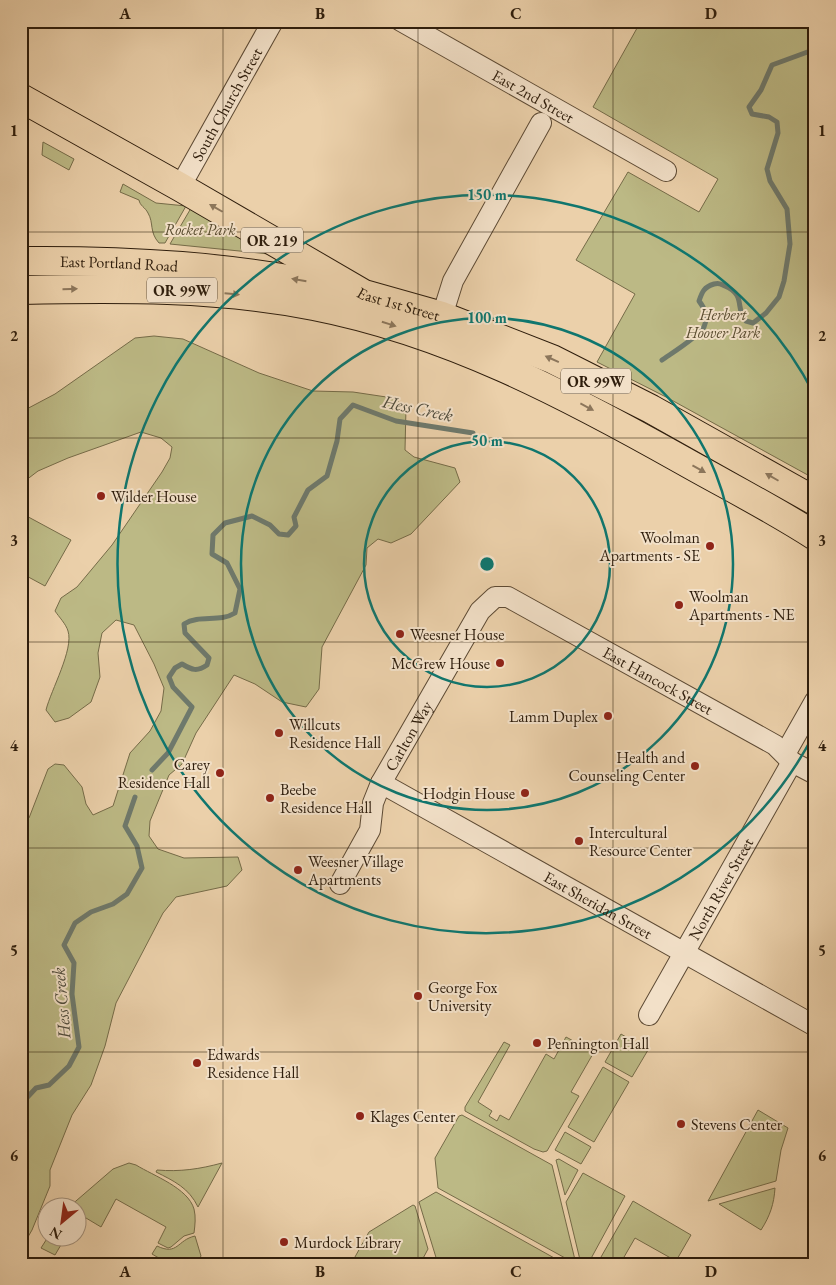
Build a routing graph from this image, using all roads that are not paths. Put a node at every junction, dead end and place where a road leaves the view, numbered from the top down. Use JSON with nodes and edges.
{"nodes":[{"id":1,"x":273,"y":21,"type":"edge"},
{"id":2,"x":401,"y":21,"type":"edge"},
{"id":3,"x":21,"y":98,"type":"edge"},
{"id":4,"x":541,"y":123,"type":"dead end"},
{"id":5,"x":666,"y":171,"type":"dead end"},
{"id":6,"x":180,"y":187,"type":"junction"},
{"id":7,"x":21,"y":261,"type":"edge"},
{"id":8,"x":21,"y":290,"type":"edge"},
{"id":9,"x":364,"y":294,"type":"junction"},
{"id":10,"x":342,"y":312,"type":"joint"},
{"id":11,"x":442,"y":316,"type":"junction"},
{"id":12,"x":815,"y":501,"type":"edge"},
{"id":13,"x":809,"y":531,"type":"edge"},
{"id":14,"x":495,"y":597,"type":"joint"},
{"id":15,"x":815,"y":701,"type":"edge"},
{"id":16,"x":788,"y":758,"type":"junction"},
{"id":17,"x":815,"y":774,"type":"edge"},
{"id":18,"x":381,"y":784,"type":"junction"},
{"id":19,"x":340,"y":884,"type":"dead end"},
{"id":20,"x":683,"y":953,"type":"junction"},
{"id":21,"x":649,"y":1014,"type":"dead end"},
{"id":22,"x":815,"y":1026,"type":"edge"}],
"edges":[{"from":1,"to":6,"type":"street","name":"South Church Street"},
{"from":2,"to":5,"type":"street","name":"East 2nd Street"},
{"from":3,"to":6,"type":"main road","name":"East 1st Street","number":"OR 219"},
{"from":4,"to":11,"type":"street"},
{"from":9,"to":6,"type":"main road","name":"East 1st Street","number":"OR 219","one_way":true},
{"from":9,"to":7,"type":"main road","name":"East Portland Road","number":"OR 99W","one_way":true},
{"from":8,"to":10,"type":"main road","name":"East Portland Road","number":"OR 99W","one_way":true},
{"from":9,"to":11,"type":"main road","name":"East 1st Street","number":"OR 99W"},
{"from":10,"to":13,"type":"main road","name":"East 1st Street","number":"OR 99W","one_way":true},
{"from":12,"to":11,"type":"main road","name":"East 1st Street","number":"OR 99W","one_way":true},
{"from":14,"to":16,"type":"street","name":"East Hancock Street"},
{"from":14,"to":18,"type":"street","name":"Carlton Way"},
{"from":15,"to":16,"type":"street","name":"North River Street"},
{"from":16,"to":17,"type":"street","name":"East Hancock Street"},
{"from":16,"to":20,"type":"street","name":"North River Street"},
{"from":18,"to":19,"type":"street","name":"Carlton Way"},
{"from":18,"to":20,"type":"street","name":"East Sheridan Street"},
{"from":20,"to":21,"type":"street","name":"North River Street"},
{"from":20,"to":22,"type":"street","name":"East Sheridan Street"}]}
